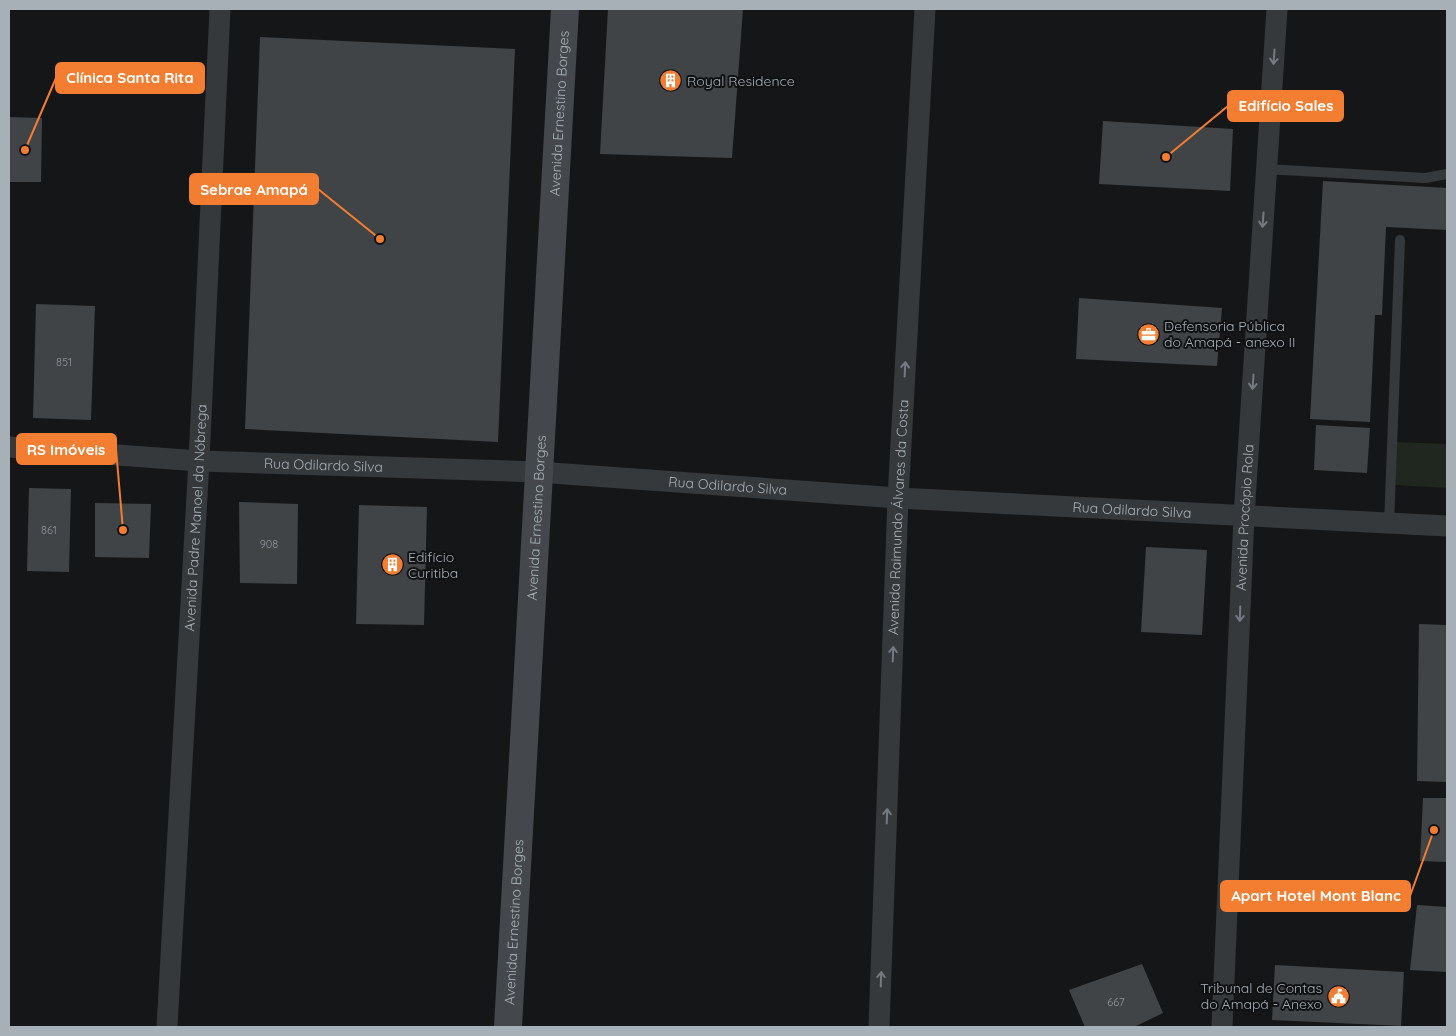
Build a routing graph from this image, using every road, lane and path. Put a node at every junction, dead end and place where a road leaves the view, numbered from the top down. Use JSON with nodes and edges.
{"nodes":[{"id":1,"x":220,"y":9,"type":"edge"},
{"id":2,"x":565,"y":9,"type":"edge"},
{"id":3,"x":925,"y":9,"type":"edge"},
{"id":4,"x":1277,"y":9,"type":"edge"},
{"id":5,"x":1267,"y":169,"type":"junction"},
{"id":6,"x":1447,"y":174,"type":"edge"},
{"id":7,"x":1400,"y":240,"type":"dead end"},
{"id":8,"x":9,"y":447,"type":"edge"},
{"id":9,"x":199,"y":461,"type":"junction"},
{"id":10,"x":538,"y":472,"type":"junction"},
{"id":11,"x":898,"y":498,"type":"junction"},
{"id":12,"x":1244,"y":516,"type":"junction"},
{"id":13,"x":1389,"y":524,"type":"junction"},
{"id":14,"x":1447,"y":526,"type":"edge"},
{"id":15,"x":167,"y":1027,"type":"edge"},
{"id":16,"x":508,"y":1027,"type":"edge"},
{"id":17,"x":880,"y":1027,"type":"edge"},
{"id":18,"x":1222,"y":1027,"type":"edge"}],
"edges":[{"from":1,"to":9,"type":"street","name":"Avenida Padre Manoel da Nóbrega"},
{"from":2,"to":10,"type":"street","name":"Avenida Ernestino Borges"},
{"from":11,"to":3,"type":"street","name":"Avenida Raimundo Álvares da Costa","one_way":true},
{"from":4,"to":5,"type":"street","name":"Avenida Procópio Rola","one_way":true},
{"from":5,"to":6,"type":"lane"},
{"from":5,"to":12,"type":"street","name":"Avenida Procópio Rola","one_way":true},
{"from":7,"to":13,"type":"lane"},
{"from":8,"to":9,"type":"street","name":"Rua Odilardo Silva"},
{"from":9,"to":10,"type":"street","name":"Rua Odilardo Silva"},
{"from":9,"to":15,"type":"street","name":"Avenida Padre Manoel da Nóbrega"},
{"from":10,"to":11,"type":"street","name":"Rua Odilardo Silva"},
{"from":10,"to":16,"type":"street","name":"Avenida Ernestino Borges"},
{"from":11,"to":12,"type":"street","name":"Rua Odilardo Silva"},
{"from":17,"to":11,"type":"street","name":"Avenida Raimundo Álvares da Costa","one_way":true},
{"from":12,"to":13,"type":"street","name":"Rua Odilardo Silva"},
{"from":12,"to":18,"type":"street","name":"Avenida Procópio Rola","one_way":true},
{"from":13,"to":14,"type":"street","name":"Rua Odilardo Silva"}]}
